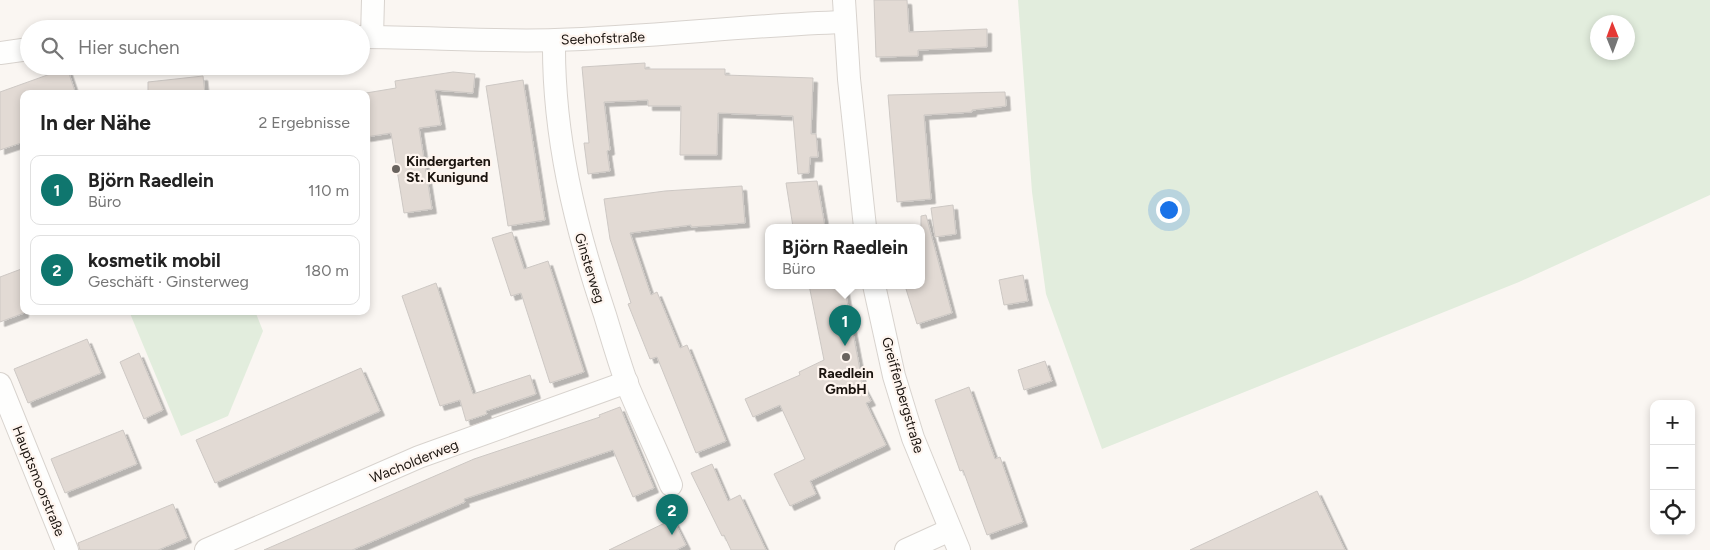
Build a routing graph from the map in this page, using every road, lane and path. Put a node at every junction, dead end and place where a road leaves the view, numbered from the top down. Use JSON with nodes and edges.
{"nodes":[{"id":1,"x":373,"y":0,"type":"edge"},
{"id":2,"x":844,"y":0,"type":"edge"},
{"id":3,"x":370,"y":20,"type":"edge"},
{"id":4,"x":844,"y":22,"type":"junction"},
{"id":5,"x":370,"y":37,"type":"edge"},
{"id":6,"x":554,"y":40,"type":"junction"},
{"id":7,"x":20,"y":50,"type":"edge"},
{"id":8,"x":0,"y":53,"type":"edge"},
{"id":9,"x":865,"y":224,"type":"edge"},
{"id":10,"x":875,"y":289,"type":"edge"},
{"id":11,"x":627,"y":382,"type":"junction"},
{"id":12,"x":0,"y":384,"type":"edge"},
{"id":13,"x":671,"y":485,"type":"dead end"},
{"id":14,"x":950,"y":530,"type":"junction"},
{"id":15,"x":66,"y":550,"type":"edge"},
{"id":16,"x":206,"y":550,"type":"edge"},
{"id":17,"x":906,"y":550,"type":"edge"},
{"id":18,"x":960,"y":550,"type":"edge"}],
"edges":[{"from":1,"to":3,"type":"street"},
{"from":2,"to":4,"type":"street"},
{"from":4,"to":6,"type":"street","name":"Seehofstraße"},
{"from":4,"to":9,"type":"street"},
{"from":5,"to":6,"type":"street","name":"Seehofstraße"},
{"from":6,"to":11,"type":"street","name":"Ginsterweg"},
{"from":7,"to":8,"type":"street"},
{"from":10,"to":14,"type":"street","name":"Greiffenbergstraße"},
{"from":11,"to":13,"type":"street","name":"Ginsterweg"},
{"from":11,"to":16,"type":"street","name":"Wacholderweg"},
{"from":12,"to":15,"type":"street","name":"Hauptsmoorstraße"},
{"from":14,"to":17,"type":"street"},
{"from":14,"to":18,"type":"street","name":"Greiffenbergstraße"}]}
